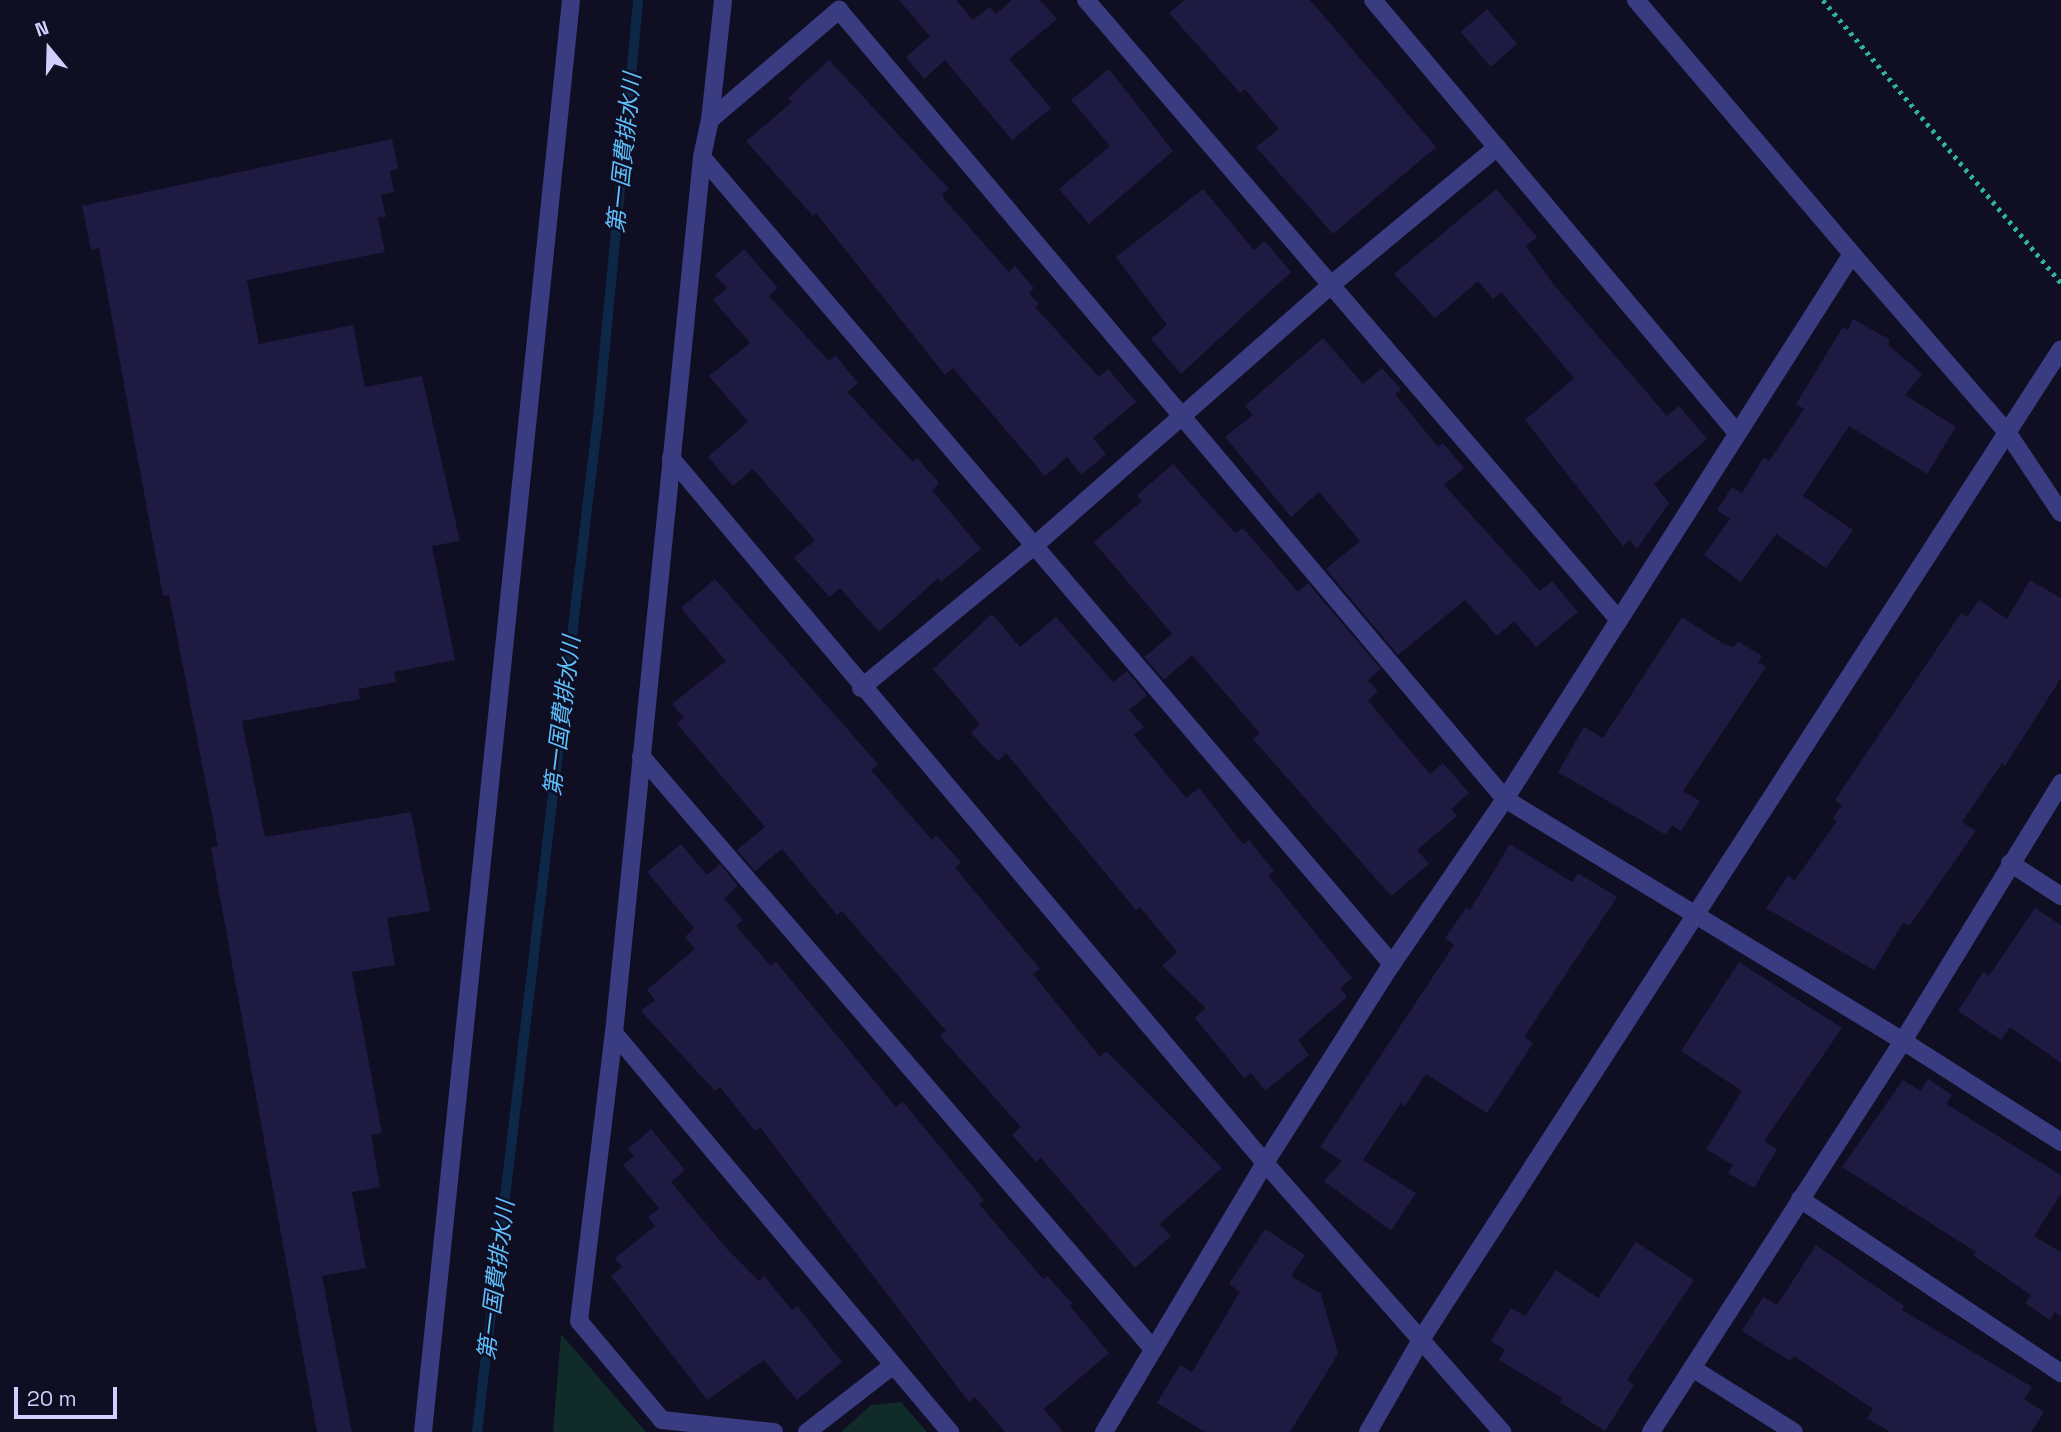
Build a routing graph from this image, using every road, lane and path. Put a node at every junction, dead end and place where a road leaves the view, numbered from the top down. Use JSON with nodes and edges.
{"nodes":[{"id":1,"x":571,"y":0,"type":"edge"},
{"id":2,"x":723,"y":0,"type":"edge"},
{"id":3,"x":1086,"y":0,"type":"edge"},
{"id":4,"x":1373,"y":0,"type":"edge"},
{"id":5,"x":1636,"y":0,"type":"edge"},
{"id":6,"x":1824,"y":0,"type":"edge"},
{"id":7,"x":845,"y":5,"type":"edge"},
{"id":8,"x":710,"y":120,"type":"junction"},
{"id":9,"x":1497,"y":147,"type":"junction"},
{"id":10,"x":702,"y":158,"type":"junction"},
{"id":11,"x":1852,"y":254,"type":"junction"},
{"id":12,"x":2061,"y":283,"type":"edge"},
{"id":13,"x":1331,"y":285,"type":"junction"},
{"id":14,"x":2061,"y":349,"type":"edge"},
{"id":15,"x":1183,"y":417,"type":"junction"},
{"id":16,"x":2007,"y":432,"type":"junction"},
{"id":17,"x":1737,"y":433,"type":"junction"},
{"id":18,"x":671,"y":458,"type":"junction"},
{"id":19,"x":2061,"y":513,"type":"edge"},
{"id":20,"x":1034,"y":546,"type":"junction"},
{"id":21,"x":1619,"y":620,"type":"junction"},
{"id":22,"x":861,"y":688,"type":"junction"},
{"id":23,"x":641,"y":756,"type":"junction"},
{"id":24,"x":2061,"y":783,"type":"edge"},
{"id":25,"x":1505,"y":799,"type":"junction"},
{"id":26,"x":2010,"y":863,"type":"junction"},
{"id":27,"x":2061,"y":896,"type":"edge"},
{"id":28,"x":1696,"y":917,"type":"junction"},
{"id":29,"x":1392,"y":964,"type":"junction"},
{"id":30,"x":614,"y":1033,"type":"junction"},
{"id":31,"x":1903,"y":1041,"type":"junction"},
{"id":32,"x":2061,"y":1142,"type":"edge"},
{"id":33,"x":1265,"y":1163,"type":"junction"},
{"id":34,"x":1800,"y":1199,"type":"junction"},
{"id":35,"x":1422,"y":1339,"type":"junction"},
{"id":36,"x":1153,"y":1349,"type":"junction"},
{"id":37,"x":892,"y":1366,"type":"junction"},
{"id":38,"x":1692,"y":1368,"type":"junction"},
{"id":39,"x":2061,"y":1373,"type":"edge"},
{"id":40,"x":423,"y":1432,"type":"edge"},
{"id":41,"x":774,"y":1432,"type":"edge"},
{"id":42,"x":807,"y":1432,"type":"edge"},
{"id":43,"x":950,"y":1432,"type":"edge"},
{"id":44,"x":1104,"y":1432,"type":"edge"},
{"id":45,"x":1368,"y":1432,"type":"edge"},
{"id":46,"x":1502,"y":1432,"type":"edge"},
{"id":47,"x":1651,"y":1432,"type":"edge"},
{"id":48,"x":1794,"y":1432,"type":"edge"}],
"edges":[{"from":1,"to":40,"type":"street"},
{"from":2,"to":8,"type":"street"},
{"from":3,"to":13,"type":"street"},
{"from":4,"to":9,"type":"street"},
{"from":5,"to":11,"type":"street"},
{"from":6,"to":12,"type":"path"},
{"from":7,"to":8,"type":"street"},
{"from":7,"to":15,"type":"street"},
{"from":8,"to":10,"type":"street"},
{"from":9,"to":13,"type":"street"},
{"from":9,"to":17,"type":"street"},
{"from":10,"to":18,"type":"street"},
{"from":10,"to":20,"type":"street"},
{"from":11,"to":16,"type":"street"},
{"from":11,"to":17,"type":"street"},
{"from":13,"to":15,"type":"street"},
{"from":13,"to":21,"type":"street"},
{"from":14,"to":16,"type":"street"},
{"from":15,"to":20,"type":"street"},
{"from":15,"to":25,"type":"street"},
{"from":16,"to":19,"type":"street"},
{"from":16,"to":28,"type":"street"},
{"from":17,"to":21,"type":"street"},
{"from":18,"to":22,"type":"street"},
{"from":18,"to":23,"type":"street"},
{"from":20,"to":22,"type":"street"},
{"from":20,"to":29,"type":"street"},
{"from":21,"to":25,"type":"street"},
{"from":22,"to":33,"type":"street"},
{"from":23,"to":30,"type":"street"},
{"from":23,"to":36,"type":"street"},
{"from":24,"to":26,"type":"street"},
{"from":25,"to":28,"type":"street"},
{"from":25,"to":29,"type":"street"},
{"from":26,"to":27,"type":"street"},
{"from":26,"to":31,"type":"street"},
{"from":28,"to":31,"type":"street"},
{"from":28,"to":35,"type":"street"},
{"from":29,"to":33,"type":"street"},
{"from":30,"to":37,"type":"street"},
{"from":30,"to":41,"type":"street"},
{"from":31,"to":32,"type":"street"},
{"from":31,"to":34,"type":"street"},
{"from":33,"to":35,"type":"street"},
{"from":33,"to":36,"type":"street"},
{"from":34,"to":38,"type":"street"},
{"from":34,"to":39,"type":"street"},
{"from":35,"to":45,"type":"street"},
{"from":35,"to":46,"type":"street"},
{"from":36,"to":44,"type":"street"},
{"from":37,"to":42,"type":"street"},
{"from":37,"to":43,"type":"street"},
{"from":38,"to":47,"type":"street"},
{"from":38,"to":48,"type":"street"}]}
